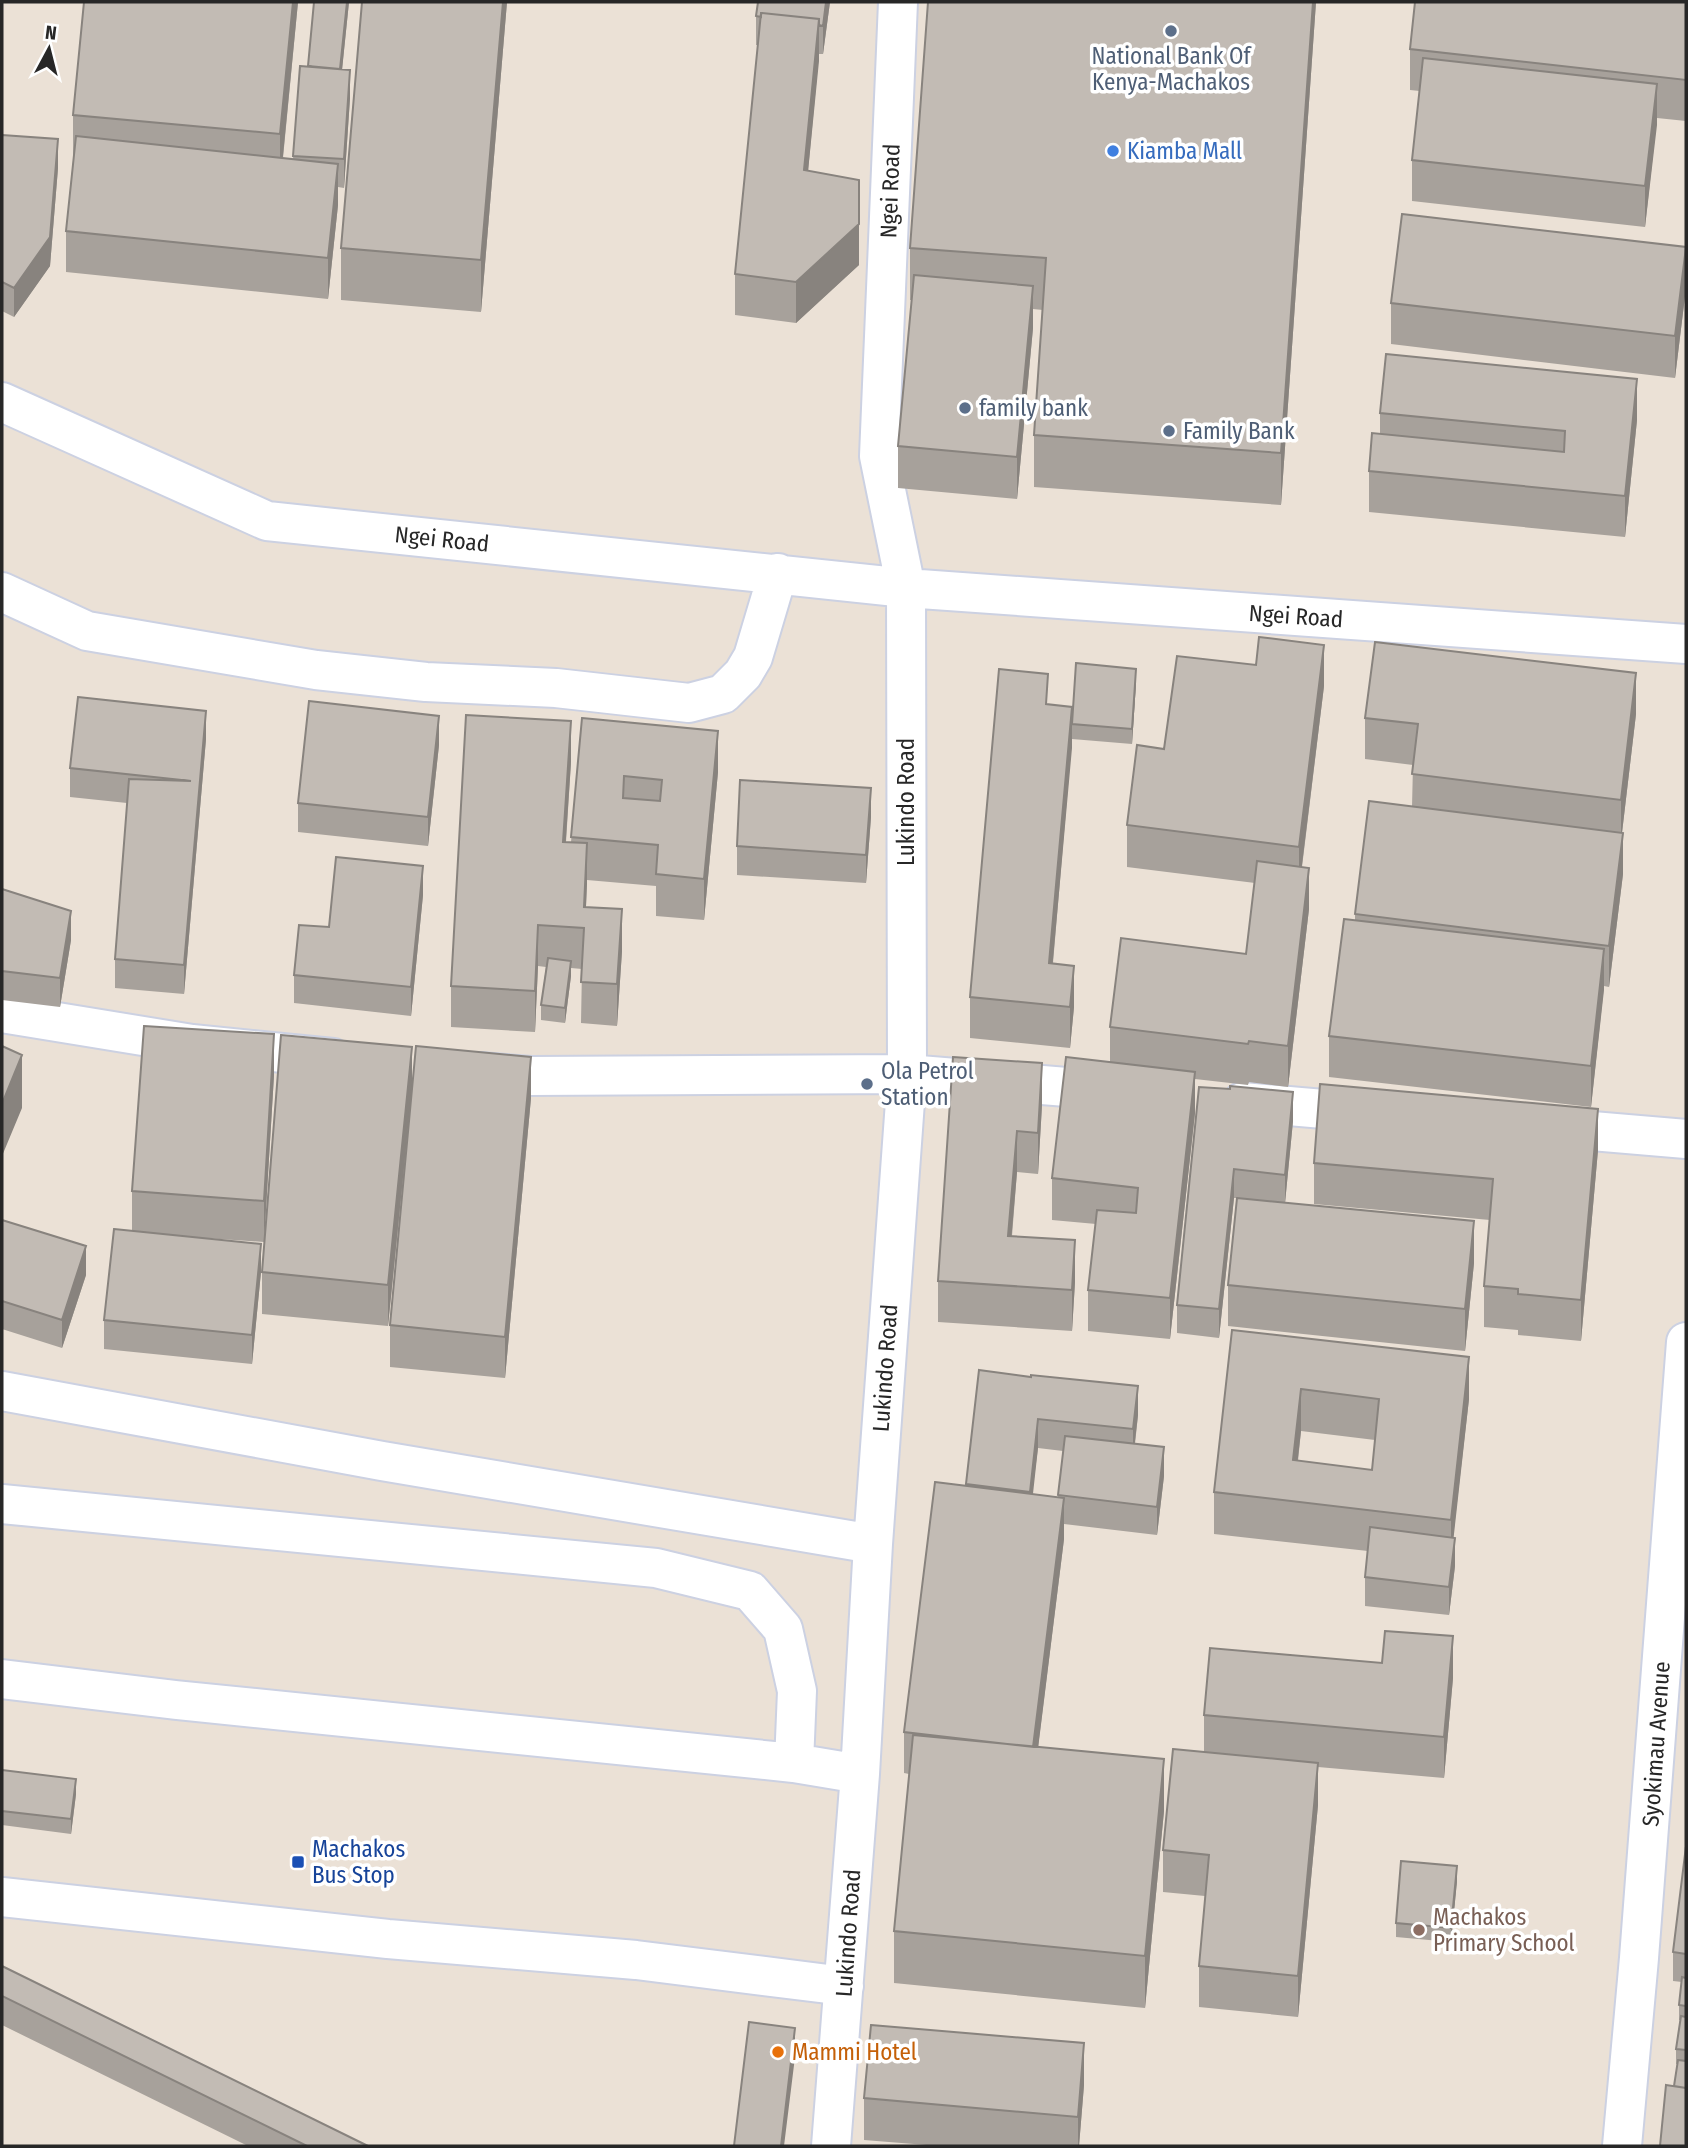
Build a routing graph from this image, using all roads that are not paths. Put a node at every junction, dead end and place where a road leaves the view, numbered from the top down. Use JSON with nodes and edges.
{"nodes":[{"id":1,"x":898,"y":2,"type":"edge"},
{"id":2,"x":2,"y":402,"type":"edge"},
{"id":3,"x":778,"y":573,"type":"junction"},
{"id":4,"x":906,"y":588,"type":"junction"},
{"id":5,"x":2,"y":592,"type":"edge"},
{"id":6,"x":1686,"y":644,"type":"edge"},
{"id":7,"x":2,"y":1013,"type":"edge"},
{"id":8,"x":368,"y":1061,"type":"edge"},
{"id":9,"x":450,"y":1069,"type":"edge"},
{"id":10,"x":906,"y":1074,"type":"junction"},
{"id":11,"x":1143,"y":1094,"type":"edge"},
{"id":12,"x":1213,"y":1099,"type":"edge"},
{"id":13,"x":1408,"y":1116,"type":"edge"},
{"id":14,"x":1505,"y":1124,"type":"edge"},
{"id":15,"x":1686,"y":1139,"type":"edge"},
{"id":16,"x":1686,"y":1342,"type":"edge"},
{"id":17,"x":2,"y":1391,"type":"edge"},
{"id":18,"x":2,"y":1504,"type":"edge"},
{"id":19,"x":873,"y":1545,"type":"junction"},
{"id":20,"x":2,"y":1679,"type":"edge"},
{"id":21,"x":794,"y":1763,"type":"junction"},
{"id":22,"x":860,"y":1774,"type":"junction"},
{"id":23,"x":2,"y":1897,"type":"edge"},
{"id":24,"x":844,"y":1986,"type":"junction"},
{"id":25,"x":831,"y":2146,"type":"edge"},
{"id":26,"x":1622,"y":2146,"type":"edge"}],
"edges":[{"from":1,"to":4,"type":"street","name":"Ngei Road"},
{"from":2,"to":3,"type":"street","name":"Ngei Road"},
{"from":3,"to":4,"type":"street","name":"Ngei Road"},
{"from":3,"to":5,"type":"street"},
{"from":4,"to":6,"type":"street","name":"Ngei Road"},
{"from":4,"to":10,"type":"street","name":"Lukindo Road"},
{"from":7,"to":8,"type":"street"},
{"from":9,"to":10,"type":"street"},
{"from":10,"to":11,"type":"street"},
{"from":10,"to":19,"type":"street","name":"Lukindo Road"},
{"from":12,"to":13,"type":"street"},
{"from":14,"to":15,"type":"street"},
{"from":16,"to":26,"type":"street","name":"Syokimau Avenue"},
{"from":17,"to":19,"type":"street"},
{"from":18,"to":21,"type":"street"},
{"from":19,"to":22,"type":"street","name":"Lukindo Road"},
{"from":20,"to":21,"type":"street"},
{"from":21,"to":22,"type":"street"},
{"from":22,"to":24,"type":"street","name":"Lukindo Road"},
{"from":23,"to":24,"type":"street"},
{"from":24,"to":25,"type":"street","name":"Lukindo Road"}]}
